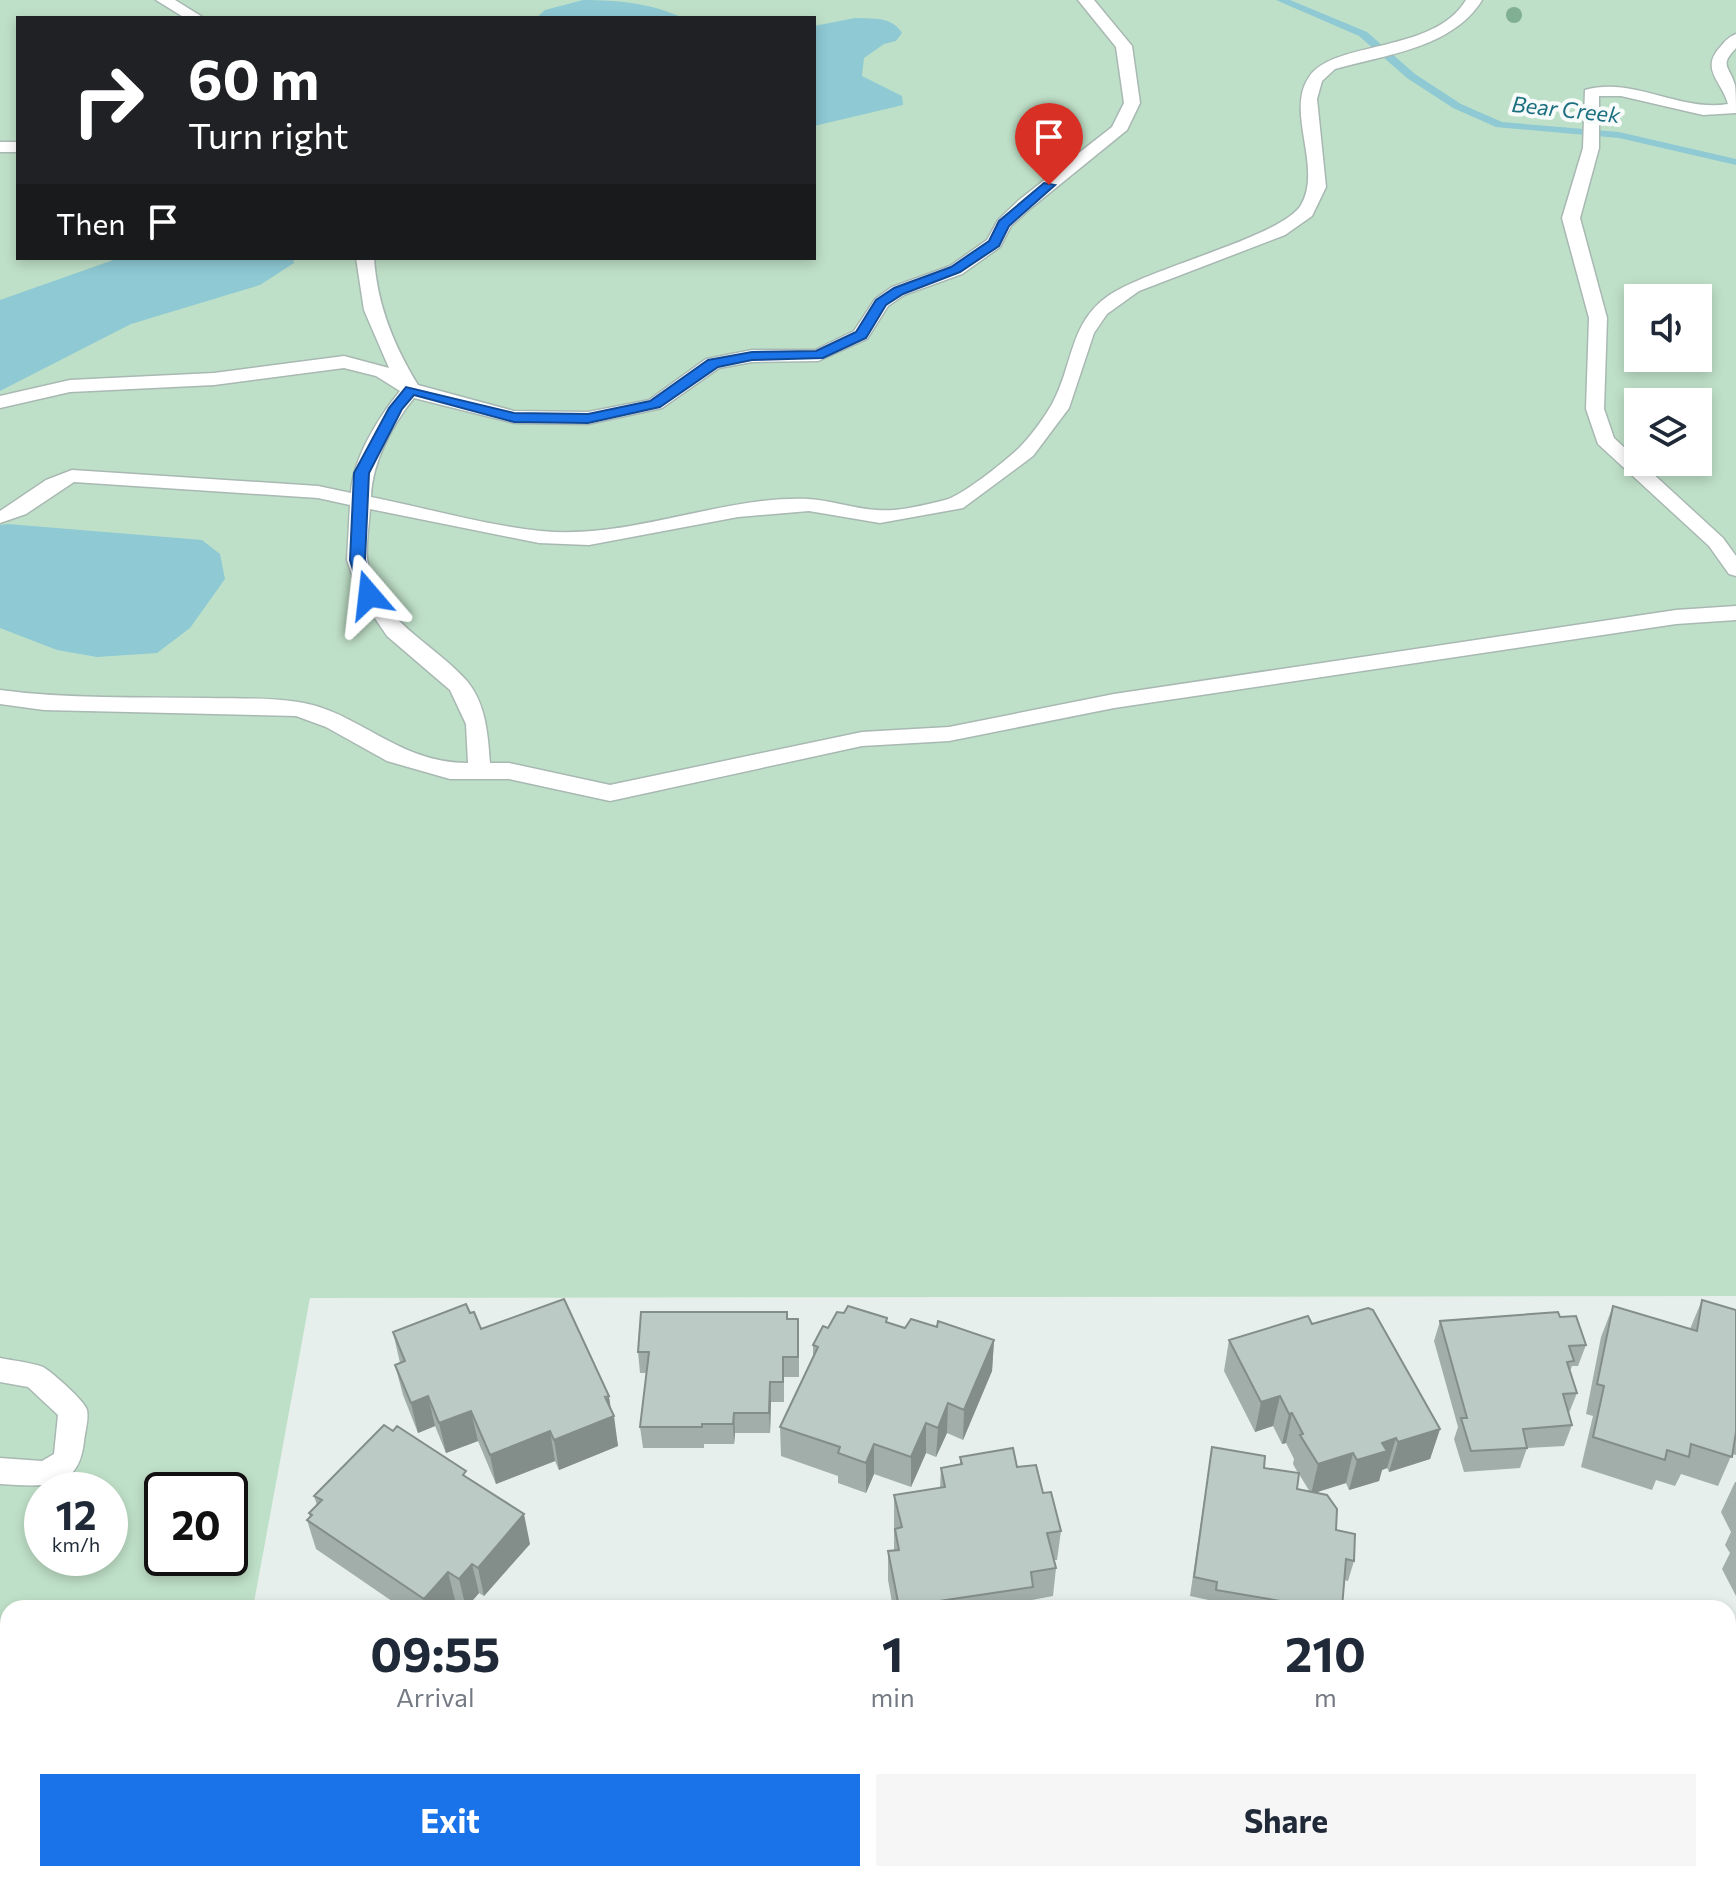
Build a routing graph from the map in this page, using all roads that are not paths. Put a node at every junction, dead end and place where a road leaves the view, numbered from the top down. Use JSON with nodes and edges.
{"nodes":[{"id":1,"x":164,"y":0,"type":"edge"},
{"id":2,"x":1086,"y":0,"type":"edge"},
{"id":3,"x":1474,"y":0,"type":"edge"},
{"id":4,"x":192,"y":16,"type":"edge"},
{"id":5,"x":1736,"y":39,"type":"edge"},
{"id":6,"x":365,"y":260,"type":"edge"},
{"id":7,"x":411,"y":390,"type":"junction"},
{"id":8,"x":0,"y":402,"type":"edge"},
{"id":9,"x":359,"y":500,"type":"junction"},
{"id":10,"x":0,"y":517,"type":"edge"},
{"id":11,"x":1736,"y":570,"type":"edge"},
{"id":12,"x":1736,"y":613,"type":"edge"},
{"id":13,"x":0,"y":697,"type":"edge"},
{"id":14,"x":479,"y":771,"type":"junction"},
{"id":15,"x":0,"y":1370,"type":"edge"},
{"id":16,"x":0,"y":1471,"type":"edge"}],
"edges":[{"from":1,"to":4,"type":"street"},
{"from":2,"to":7,"type":"street"},
{"from":3,"to":9,"type":"street"},
{"from":5,"to":11,"type":"street"},
{"from":6,"to":7,"type":"street"},
{"from":7,"to":8,"type":"street"},
{"from":7,"to":9,"type":"street"},
{"from":9,"to":10,"type":"street"},
{"from":9,"to":14,"type":"street"},
{"from":12,"to":14,"type":"street"},
{"from":13,"to":14,"type":"street"},
{"from":15,"to":16,"type":"street"}]}
